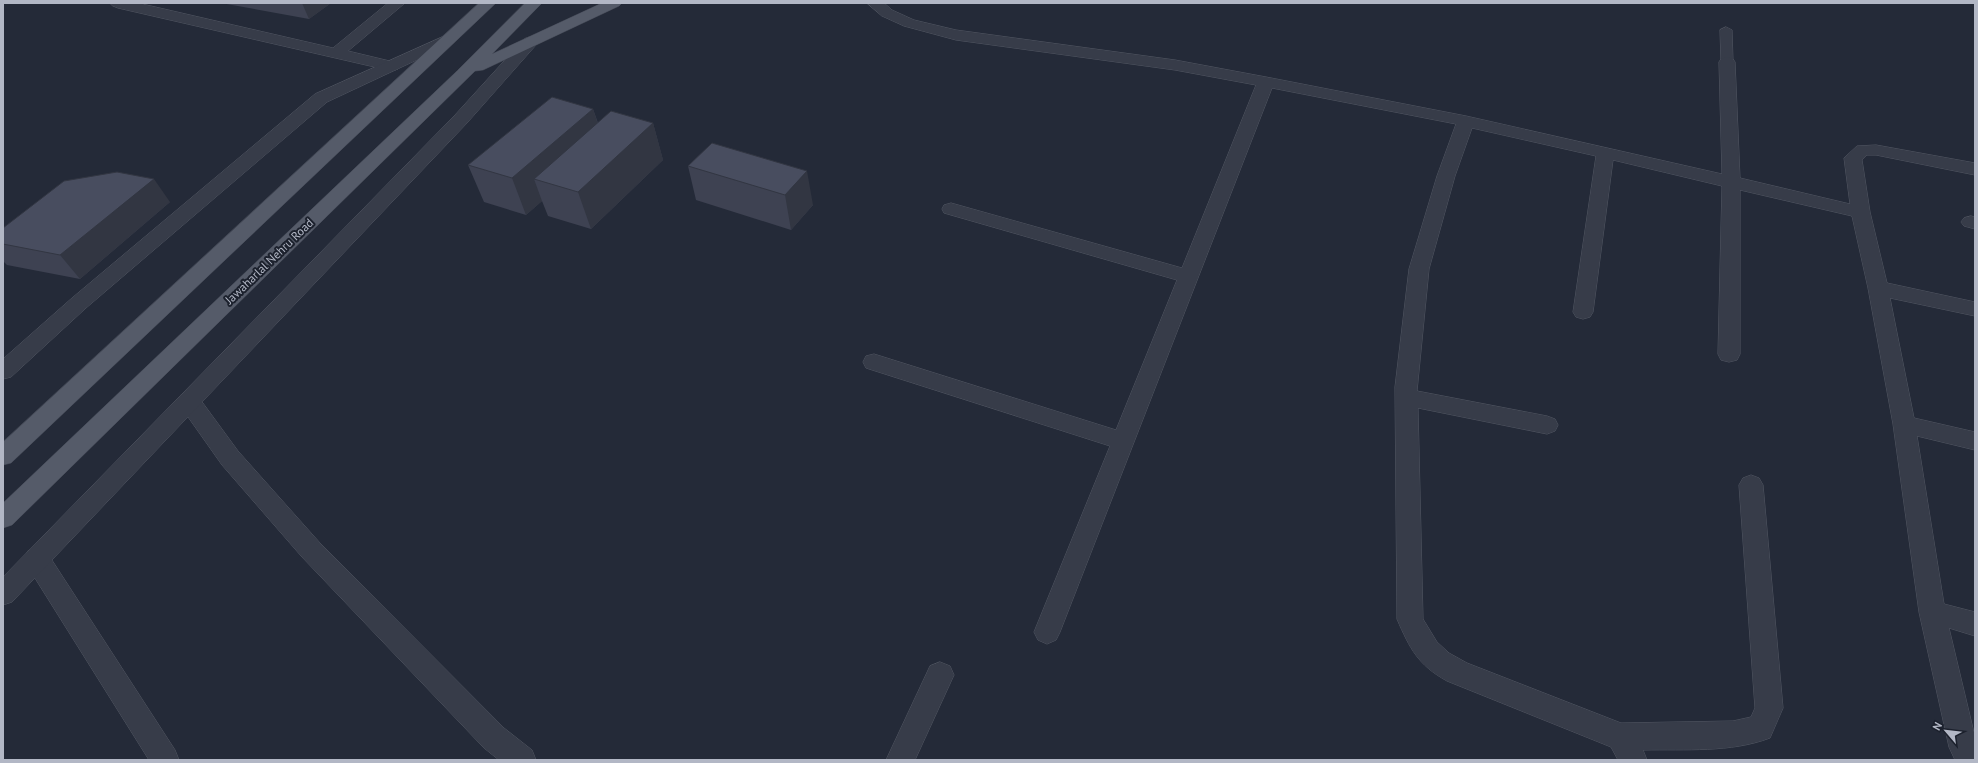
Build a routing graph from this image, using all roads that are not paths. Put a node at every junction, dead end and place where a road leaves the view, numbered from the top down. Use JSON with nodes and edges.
{"nodes":[{"id":1,"x":397,"y":3,"type":"edge"},
{"id":2,"x":488,"y":3,"type":"edge"},
{"id":3,"x":534,"y":3,"type":"edge"},
{"id":4,"x":614,"y":3,"type":"edge"},
{"id":5,"x":874,"y":3,"type":"edge"},
{"id":6,"x":126,"y":4,"type":"edge"},
{"id":7,"x":1726,"y":30,"type":"dead end"},
{"id":8,"x":449,"y":40,"type":"junction"},
{"id":9,"x":530,"y":42,"type":"junction"},
{"id":10,"x":336,"y":53,"type":"junction"},
{"id":11,"x":1727,"y":62,"type":"joint"},
{"id":12,"x":392,"y":66,"type":"junction"},
{"id":13,"x":463,"y":74,"type":"junction"},
{"id":14,"x":1266,"y":82,"type":"junction"},
{"id":15,"x":1466,"y":121,"type":"junction"},
{"id":16,"x":1605,"y":153,"type":"junction"},
{"id":17,"x":1975,"y":169,"type":"edge"},
{"id":18,"x":1731,"y":182,"type":"junction"},
{"id":19,"x":951,"y":209,"type":"dead end"},
{"id":20,"x":1861,"y":212,"type":"junction"},
{"id":21,"x":1189,"y":277,"type":"junction"},
{"id":22,"x":1878,"y":288,"type":"junction"},
{"id":23,"x":1975,"y":309,"type":"edge"},
{"id":24,"x":1583,"y":312,"type":"dead end"},
{"id":25,"x":1729,"y":354,"type":"dead end"},
{"id":26,"x":874,"y":362,"type":"dead end"},
{"id":27,"x":3,"y":371,"type":"edge"},
{"id":28,"x":1406,"y":398,"type":"junction"},
{"id":29,"x":189,"y":401,"type":"junction"},
{"id":30,"x":1904,"y":424,"type":"junction"},
{"id":31,"x":1548,"y":425,"type":"dead end"},
{"id":32,"x":1122,"y":441,"type":"junction"},
{"id":33,"x":1975,"y":442,"type":"edge"},
{"id":34,"x":3,"y":456,"type":"edge"},
{"id":35,"x":1752,"y":486,"type":"dead end"},
{"id":36,"x":3,"y":518,"type":"edge"},
{"id":37,"x":37,"y":559,"type":"junction"},
{"id":38,"x":3,"y":594,"type":"edge"},
{"id":39,"x":1932,"y":612,"type":"junction"},
{"id":40,"x":1975,"y":624,"type":"edge"},
{"id":41,"x":1047,"y":632,"type":"dead end"},
{"id":42,"x":940,"y":675,"type":"dead end"},
{"id":43,"x":1621,"y":737,"type":"junction"},
{"id":44,"x":165,"y":760,"type":"edge"},
{"id":45,"x":522,"y":760,"type":"edge"},
{"id":46,"x":900,"y":760,"type":"edge"},
{"id":47,"x":1633,"y":760,"type":"edge"},
{"id":48,"x":1970,"y":760,"type":"edge"}],
"edges":[{"from":1,"to":10,"type":"street"},
{"from":2,"to":8,"type":"main road"},
{"from":3,"to":13,"type":"main road","name":"Jawaharlal Nehru Road"},
{"from":4,"to":9,"type":"main road"},
{"from":5,"to":14,"type":"street"},
{"from":6,"to":10,"type":"street"},
{"from":7,"to":11,"type":"lane"},
{"from":8,"to":12,"type":"street"},
{"from":8,"to":34,"type":"main road"},
{"from":9,"to":13,"type":"main road"},
{"from":9,"to":29,"type":"street"},
{"from":10,"to":12,"type":"street"},
{"from":11,"to":18,"type":"street"},
{"from":12,"to":27,"type":"street"},
{"from":13,"to":36,"type":"main road","name":"Jawaharlal Nehru Road"},
{"from":14,"to":15,"type":"street"},
{"from":14,"to":21,"type":"street"},
{"from":15,"to":16,"type":"street"},
{"from":15,"to":28,"type":"street"},
{"from":16,"to":18,"type":"street"},
{"from":16,"to":24,"type":"street"},
{"from":17,"to":20,"type":"street"},
{"from":18,"to":20,"type":"street"},
{"from":18,"to":25,"type":"street"},
{"from":19,"to":21,"type":"street"},
{"from":20,"to":22,"type":"street"},
{"from":21,"to":32,"type":"street"},
{"from":22,"to":23,"type":"street"},
{"from":22,"to":30,"type":"street"},
{"from":26,"to":32,"type":"street"},
{"from":28,"to":31,"type":"street"},
{"from":28,"to":43,"type":"street"},
{"from":29,"to":37,"type":"street"},
{"from":29,"to":45,"type":"street"},
{"from":30,"to":33,"type":"street"},
{"from":30,"to":39,"type":"street"},
{"from":32,"to":41,"type":"street"},
{"from":35,"to":43,"type":"street"},
{"from":37,"to":38,"type":"street"},
{"from":37,"to":44,"type":"street"},
{"from":39,"to":40,"type":"street"},
{"from":39,"to":48,"type":"street"},
{"from":42,"to":46,"type":"street"},
{"from":43,"to":47,"type":"street"}]}
